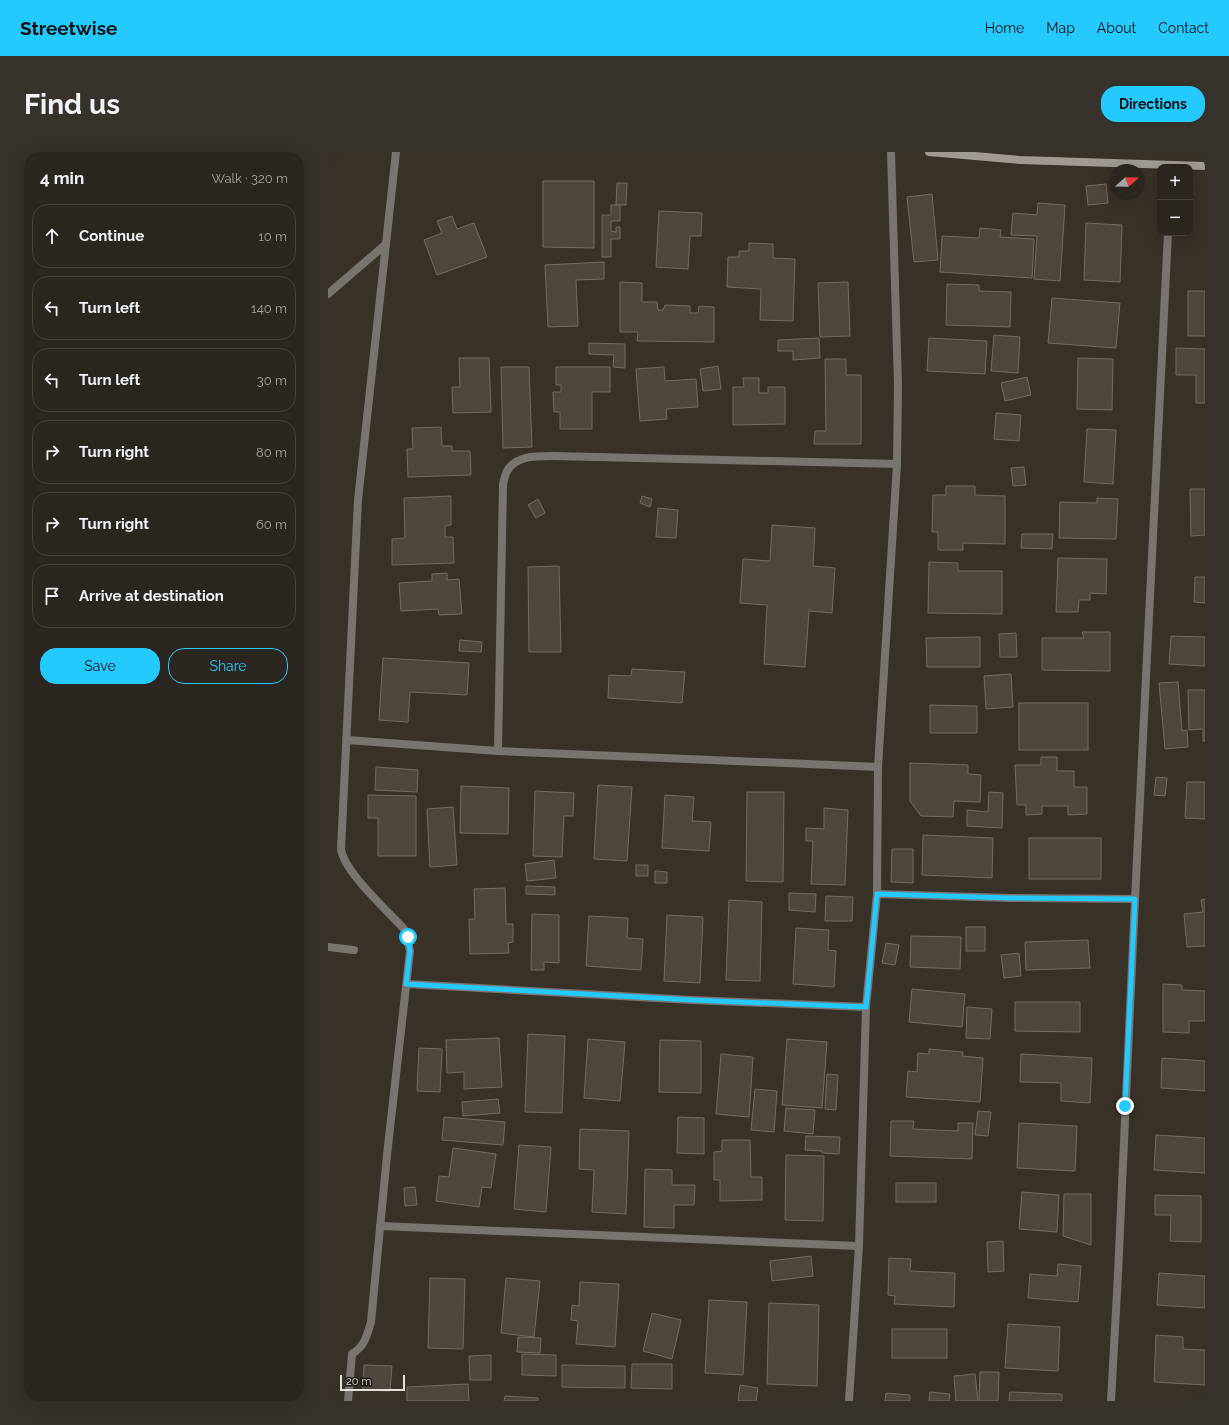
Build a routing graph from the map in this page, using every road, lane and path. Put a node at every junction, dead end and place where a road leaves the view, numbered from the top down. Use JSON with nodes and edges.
{"nodes":[{"id":1,"x":396,"y":152,"type":"edge"},
{"id":2,"x":891,"y":152,"type":"edge"},
{"id":3,"x":929,"y":152,"type":"edge"},
{"id":4,"x":1157,"y":165,"type":"edge"},
{"id":5,"x":1193,"y":166,"type":"edge"},
{"id":6,"x":1205,"y":166,"type":"edge"},
{"id":7,"x":1168,"y":236,"type":"edge"},
{"id":8,"x":386,"y":244,"type":"junction"},
{"id":9,"x":328,"y":294,"type":"edge"},
{"id":10,"x":897,"y":464,"type":"junction"},
{"id":11,"x":347,"y":740,"type":"junction"},
{"id":12,"x":498,"y":751,"type":"junction"},
{"id":13,"x":878,"y":767,"type":"junction"},
{"id":14,"x":877,"y":894,"type":"junction"},
{"id":15,"x":1135,"y":899,"type":"junction"},
{"id":16,"x":328,"y":947,"type":"edge"},
{"id":17,"x":354,"y":950,"type":"dead end"},
{"id":18,"x":406,"y":984,"type":"junction"},
{"id":19,"x":866,"y":1007,"type":"junction"},
{"id":20,"x":380,"y":1226,"type":"junction"},
{"id":21,"x":859,"y":1246,"type":"junction"},
{"id":22,"x":348,"y":1401,"type":"edge"},
{"id":23,"x":849,"y":1401,"type":"edge"},
{"id":24,"x":1111,"y":1401,"type":"edge"}],
"edges":[{"from":1,"to":8,"type":"street"},
{"from":2,"to":10,"type":"street"},
{"from":3,"to":4,"type":"street"},
{"from":5,"to":6,"type":"street"},
{"from":7,"to":15,"type":"street"},
{"from":8,"to":9,"type":"street"},
{"from":8,"to":11,"type":"street"},
{"from":10,"to":12,"type":"street"},
{"from":10,"to":13,"type":"street"},
{"from":11,"to":12,"type":"street"},
{"from":11,"to":18,"type":"street"},
{"from":12,"to":13,"type":"street"},
{"from":13,"to":14,"type":"street"},
{"from":14,"to":15,"type":"street"},
{"from":14,"to":19,"type":"street"},
{"from":15,"to":24,"type":"street"},
{"from":16,"to":17,"type":"street"},
{"from":18,"to":19,"type":"street"},
{"from":18,"to":20,"type":"street"},
{"from":19,"to":21,"type":"street"},
{"from":20,"to":21,"type":"street"},
{"from":20,"to":22,"type":"street"},
{"from":21,"to":23,"type":"street"}]}
